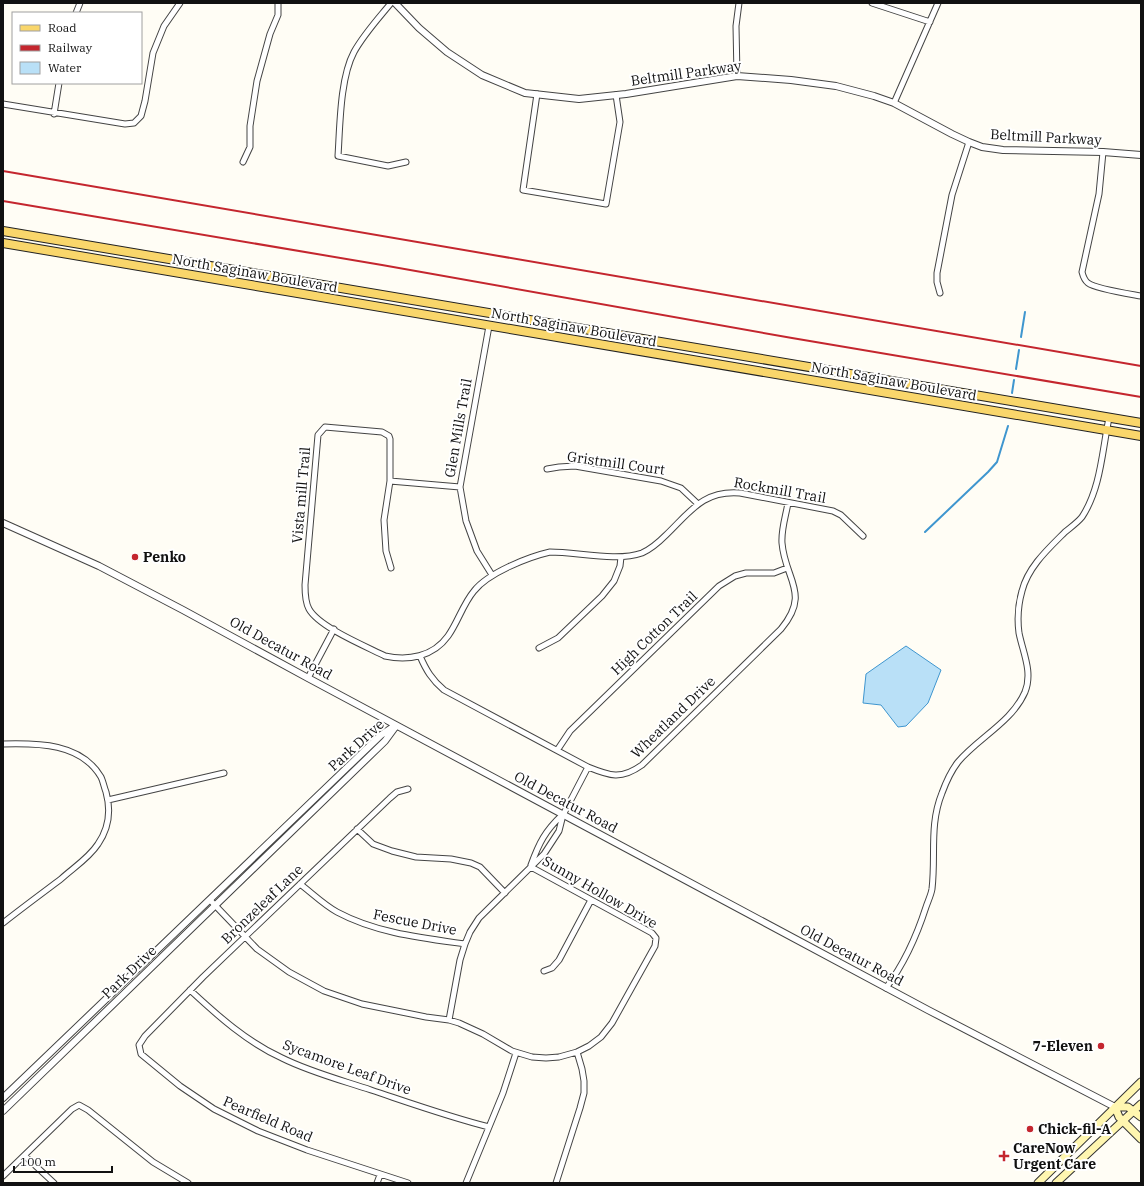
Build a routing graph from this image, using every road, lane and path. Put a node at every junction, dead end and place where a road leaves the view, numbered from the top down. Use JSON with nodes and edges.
{"nodes":[{"id":1,"x":180,"y":3,"type":"edge"},
{"id":2,"x":278,"y":3,"type":"edge"},
{"id":3,"x":391,"y":3,"type":"edge"},
{"id":4,"x":394,"y":3,"type":"edge"},
{"id":5,"x":739,"y":3,"type":"edge"},
{"id":6,"x":872,"y":3,"type":"edge"},
{"id":7,"x":938,"y":3,"type":"edge"},
{"id":8,"x":930,"y":22,"type":"junction"},
{"id":9,"x":737,"y":76,"type":"junction"},
{"id":10,"x":59,"y":84,"type":"edge"},
{"id":11,"x":537,"y":94,"type":"junction"},
{"id":12,"x":616,"y":95,"type":"junction"},
{"id":13,"x":894,"y":103,"type":"junction"},
{"id":14,"x":3,"y":104,"type":"edge"},
{"id":15,"x":54,"y":114,"type":"junction"},
{"id":16,"x":969,"y":142,"type":"junction"},
{"id":17,"x":1103,"y":152,"type":"junction"},
{"id":18,"x":1141,"y":155,"type":"edge"},
{"id":19,"x":243,"y":162,"type":"dead end"},
{"id":20,"x":406,"y":162,"type":"dead end"},
{"id":21,"x":3,"y":231,"type":"edge"},
{"id":22,"x":3,"y":243,"type":"edge"},
{"id":23,"x":940,"y":293,"type":"dead end"},
{"id":24,"x":1141,"y":296,"type":"edge"},
{"id":25,"x":489,"y":326,"type":"junction"},
{"id":26,"x":1108,"y":418,"type":"junction"},
{"id":27,"x":1141,"y":424,"type":"edge"},
{"id":28,"x":1106,"y":430,"type":"junction"},
{"id":29,"x":1141,"y":436,"type":"edge"},
{"id":30,"x":547,"y":469,"type":"dead end"},
{"id":31,"x":390,"y":481,"type":"junction"},
{"id":32,"x":460,"y":487,"type":"junction"},
{"id":33,"x":788,"y":503,"type":"junction"},
{"id":34,"x":698,"y":504,"type":"junction"},
{"id":35,"x":3,"y":523,"type":"edge"},
{"id":36,"x":863,"y":536,"type":"dead end"},
{"id":37,"x":620,"y":557,"type":"junction"},
{"id":38,"x":391,"y":568,"type":"dead end"},
{"id":39,"x":788,"y":568,"type":"junction"},
{"id":40,"x":492,"y":575,"type":"junction"},
{"id":41,"x":309,"y":609,"type":"joint"},
{"id":42,"x":334,"y":629,"type":"junction"},
{"id":43,"x":540,"y":648,"type":"dead end"},
{"id":44,"x":420,"y":656,"type":"junction"},
{"id":45,"x":308,"y":678,"type":"junction"},
{"id":46,"x":396,"y":726,"type":"junction"},
{"id":47,"x":3,"y":744,"type":"edge"},
{"id":48,"x":558,"y":750,"type":"junction"},
{"id":49,"x":588,"y":767,"type":"junction"},
{"id":50,"x":224,"y":773,"type":"dead end"},
{"id":51,"x":408,"y":789,"type":"dead end"},
{"id":52,"x":108,"y":800,"type":"junction"},
{"id":53,"x":563,"y":815,"type":"junction"},
{"id":54,"x":357,"y":829,"type":"junction"},
{"id":55,"x":531,"y":867,"type":"junction"},
{"id":56,"x":300,"y":884,"type":"junction"},
{"id":57,"x":505,"y":893,"type":"junction"},
{"id":58,"x":210,"y":900,"type":"junction"},
{"id":59,"x":591,"y":900,"type":"junction"},
{"id":60,"x":215,"y":906,"type":"junction"},
{"id":61,"x":3,"y":923,"type":"edge"},
{"id":62,"x":245,"y":937,"type":"junction"},
{"id":63,"x":465,"y":944,"type":"junction"},
{"id":64,"x":544,"y":971,"type":"dead end"},
{"id":65,"x":886,"y":988,"type":"junction"},
{"id":66,"x":190,"y":990,"type":"junction"},
{"id":67,"x":449,"y":1020,"type":"junction"},
{"id":68,"x":139,"y":1045,"type":"joint"},
{"id":69,"x":577,"y":1052,"type":"junction"},
{"id":70,"x":516,"y":1053,"type":"junction"},
{"id":71,"x":1141,"y":1082,"type":"edge"},
{"id":72,"x":3,"y":1098,"type":"edge"},
{"id":73,"x":1141,"y":1104,"type":"edge"},
{"id":74,"x":1115,"y":1107,"type":"junction"},
{"id":75,"x":3,"y":1111,"type":"edge"},
{"id":76,"x":1133,"y":1111,"type":"junction"},
{"id":77,"x":1141,"y":1117,"type":"edge"},
{"id":78,"x":1122,"y":1121,"type":"junction"},
{"id":79,"x":490,"y":1127,"type":"junction"},
{"id":80,"x":1141,"y":1139,"type":"edge"},
{"id":81,"x":25,"y":1156,"type":"junction"},
{"id":82,"x":380,"y":1175,"type":"junction"},
{"id":83,"x":3,"y":1176,"type":"edge"},
{"id":84,"x":54,"y":1183,"type":"edge"},
{"id":85,"x":188,"y":1183,"type":"edge"},
{"id":86,"x":377,"y":1183,"type":"edge"},
{"id":87,"x":408,"y":1183,"type":"edge"},
{"id":88,"x":466,"y":1183,"type":"edge"},
{"id":89,"x":556,"y":1183,"type":"edge"},
{"id":90,"x":1038,"y":1183,"type":"edge"},
{"id":91,"x":1056,"y":1183,"type":"edge"}],
"edges":[{"from":1,"to":15,"type":"street"},
{"from":2,"to":19,"type":"street"},
{"from":3,"to":20,"type":"street"},
{"from":4,"to":11,"type":"street","name":"Beltmill Parkway"},
{"from":5,"to":9,"type":"street"},
{"from":6,"to":8,"type":"street"},
{"from":7,"to":8,"type":"street"},
{"from":8,"to":13,"type":"street"},
{"from":9,"to":12,"type":"street","name":"Beltmill Parkway"},
{"from":9,"to":13,"type":"street","name":"Beltmill Parkway"},
{"from":10,"to":15,"type":"street"},
{"from":11,"to":12,"type":"street","name":"Beltmill Parkway"},
{"from":11,"to":12,"type":"street"},
{"from":13,"to":16,"type":"street","name":"Beltmill Parkway"},
{"from":14,"to":15,"type":"street"},
{"from":16,"to":17,"type":"street","name":"Beltmill Parkway"},
{"from":16,"to":23,"type":"street"},
{"from":17,"to":18,"type":"street","name":"Beltmill Parkway"},
{"from":17,"to":24,"type":"street"},
{"from":21,"to":26,"type":"main road","name":"North Saginaw Boulevard"},
{"from":22,"to":25,"type":"main road","name":"North Saginaw Boulevard"},
{"from":25,"to":28,"type":"main road","name":"North Saginaw Boulevard"},
{"from":25,"to":32,"type":"street","name":"Glen Mills Trail"},
{"from":26,"to":27,"type":"main road","name":"North Saginaw Boulevard"},
{"from":26,"to":28,"type":"street"},
{"from":28,"to":29,"type":"main road","name":"North Saginaw Boulevard"},
{"from":28,"to":65,"type":"street"},
{"from":30,"to":34,"type":"street","name":"Gristmill Court"},
{"from":31,"to":32,"type":"street"},
{"from":31,"to":38,"type":"street"},
{"from":31,"to":41,"type":"street","name":"Vista mill Trail"},
{"from":32,"to":40,"type":"street","name":"Glen Mills Trail"},
{"from":33,"to":34,"type":"street","name":"Rockmill Trail"},
{"from":33,"to":36,"type":"street","name":"Rockmill Trail"},
{"from":33,"to":39,"type":"street","name":"Wheatland Drive"},
{"from":34,"to":37,"type":"street","name":"Rockmill Trail"},
{"from":35,"to":45,"type":"street","name":"Old Decatur Road"},
{"from":37,"to":40,"type":"street","name":"Rockmill Trail"},
{"from":37,"to":43,"type":"street"},
{"from":39,"to":48,"type":"street","name":"High Cotton Trail"},
{"from":39,"to":49,"type":"street","name":"Wheatland Drive"},
{"from":40,"to":44,"type":"street","name":"Rockmill Trail"},
{"from":41,"to":42,"type":"street","name":"Rockmill Trail"},
{"from":42,"to":44,"type":"street","name":"Rockmill Trail"},
{"from":42,"to":45,"type":"street"},
{"from":44,"to":48,"type":"street","name":"Wheatland Drive"},
{"from":45,"to":46,"type":"street","name":"Old Decatur Road"},
{"from":46,"to":53,"type":"street","name":"Old Decatur Road"},
{"from":46,"to":58,"type":"street","name":"Park Drive"},
{"from":46,"to":60,"type":"street","name":"Park Drive"},
{"from":47,"to":52,"type":"street"},
{"from":48,"to":49,"type":"street","name":"Wheatland Drive"},
{"from":49,"to":53,"type":"street"},
{"from":50,"to":52,"type":"street"},
{"from":51,"to":54,"type":"street","name":"Bronzeleaf Lane"},
{"from":52,"to":61,"type":"street"},
{"from":53,"to":55,"type":"street"},
{"from":53,"to":55,"type":"street"},
{"from":53,"to":65,"type":"street","name":"Old Decatur Road"},
{"from":54,"to":56,"type":"street","name":"Bronzeleaf Lane"},
{"from":54,"to":57,"type":"street"},
{"from":55,"to":57,"type":"street"},
{"from":55,"to":59,"type":"street","name":"Sunny Hollow Drive"},
{"from":56,"to":62,"type":"street","name":"Bronzeleaf Lane"},
{"from":56,"to":63,"type":"street","name":"Fescue Drive"},
{"from":57,"to":63,"type":"street"},
{"from":58,"to":60,"type":"street"},
{"from":58,"to":72,"type":"street","name":"Park Drive"},
{"from":59,"to":64,"type":"street"},
{"from":59,"to":69,"type":"street","name":"Sunny Hollow Drive"},
{"from":60,"to":62,"type":"street"},
{"from":60,"to":75,"type":"street","name":"Park Drive"},
{"from":62,"to":66,"type":"street","name":"Bronzeleaf Lane"},
{"from":62,"to":67,"type":"street"},
{"from":63,"to":67,"type":"street"},
{"from":65,"to":74,"type":"street","name":"Old Decatur Road"},
{"from":66,"to":68,"type":"street","name":"Bronzeleaf Lane"},
{"from":66,"to":79,"type":"street","name":"Sycamore Leaf Drive"},
{"from":67,"to":70,"type":"street"},
{"from":68,"to":82,"type":"street","name":"Pearfield Road"},
{"from":69,"to":70,"type":"street"},
{"from":69,"to":89,"type":"street"},
{"from":70,"to":79,"type":"street"},
{"from":71,"to":74,"type":"main road"},
{"from":73,"to":76,"type":"main road"},
{"from":74,"to":76,"type":"main road","name":"Old Decatur Road"},
{"from":74,"to":78,"type":"main road"},
{"from":74,"to":90,"type":"main road"},
{"from":76,"to":77,"type":"main road","name":"Old Decatur Road"},
{"from":76,"to":78,"type":"main road"},
{"from":78,"to":80,"type":"main road"},
{"from":78,"to":91,"type":"main road"},
{"from":79,"to":88,"type":"street"},
{"from":81,"to":83,"type":"street"},
{"from":81,"to":84,"type":"street"},
{"from":81,"to":85,"type":"street"},
{"from":82,"to":86,"type":"street"},
{"from":82,"to":87,"type":"street","name":"Pearfield Road"}]}
